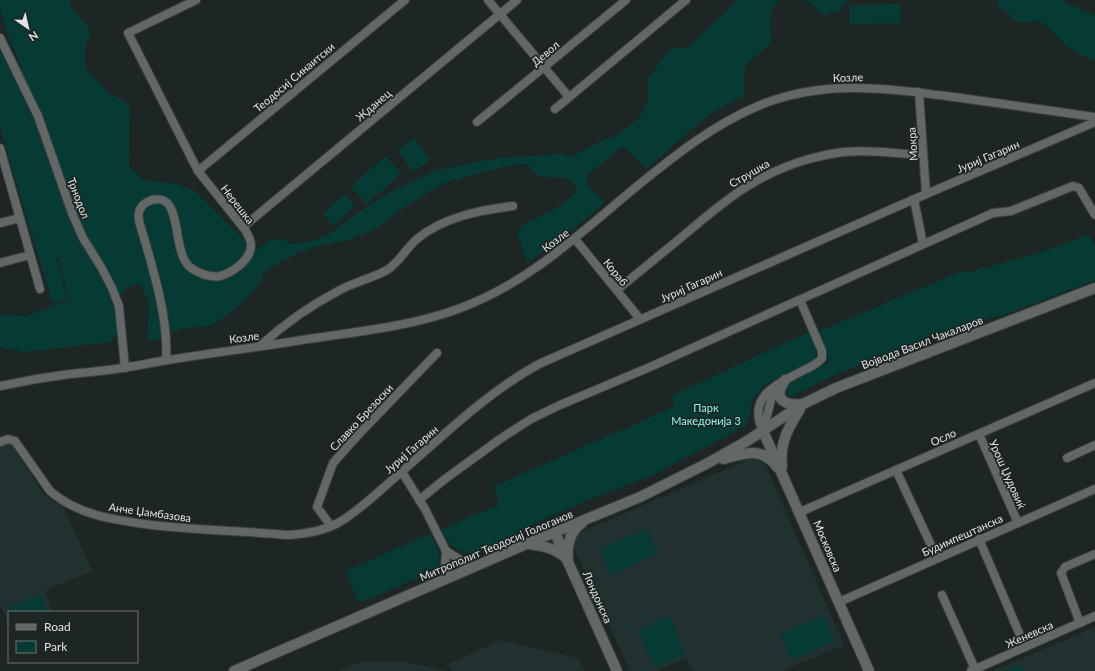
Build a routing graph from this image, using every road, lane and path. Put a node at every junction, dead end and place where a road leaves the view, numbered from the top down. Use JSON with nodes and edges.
{"nodes":[{"id":1,"x":196,"y":0,"type":"edge"},
{"id":2,"x":405,"y":0,"type":"edge"},
{"id":3,"x":488,"y":0,"type":"edge"},
{"id":4,"x":517,"y":0,"type":"edge"},
{"id":5,"x":626,"y":0,"type":"edge"},
{"id":6,"x":686,"y":0,"type":"edge"},
{"id":7,"x":500,"y":14,"type":"junction"},
{"id":8,"x":0,"y":38,"type":"edge"},
{"id":9,"x":544,"y":68,"type":"junction"},
{"id":10,"x":919,"y":92,"type":"junction"},
{"id":11,"x":569,"y":97,"type":"junction"},
{"id":12,"x":555,"y":109,"type":"dead end"},
{"id":13,"x":1095,"y":117,"type":"edge"},
{"id":14,"x":477,"y":122,"type":"dead end"},
{"id":15,"x":1095,"y":122,"type":"edge"},
{"id":16,"x":0,"y":150,"type":"edge"},
{"id":17,"x":923,"y":155,"type":"junction"},
{"id":18,"x":198,"y":171,"type":"junction"},
{"id":19,"x":926,"y":194,"type":"junction"},
{"id":20,"x":914,"y":199,"type":"junction"},
{"id":21,"x":513,"y":206,"type":"dead end"},
{"id":22,"x":1095,"y":215,"type":"edge"},
{"id":23,"x":20,"y":218,"type":"junction"},
{"id":24,"x":0,"y":223,"type":"edge"},
{"id":25,"x":242,"y":227,"type":"junction"},
{"id":26,"x":575,"y":239,"type":"junction"},
{"id":27,"x":923,"y":244,"type":"junction"},
{"id":28,"x":30,"y":254,"type":"junction"},
{"id":29,"x":0,"y":263,"type":"edge"},
{"id":30,"x":1095,"y":288,"type":"edge"},
{"id":31,"x":40,"y":289,"type":"dead end"},
{"id":32,"x":617,"y":290,"type":"junction"},
{"id":33,"x":800,"y":300,"type":"junction"},
{"id":34,"x":640,"y":319,"type":"junction"},
{"id":35,"x":260,"y":346,"type":"junction"},
{"id":36,"x":437,"y":353,"type":"dead end"},
{"id":37,"x":166,"y":360,"type":"junction"},
{"id":38,"x":124,"y":368,"type":"junction"},
{"id":39,"x":781,"y":382,"type":"junction"},
{"id":40,"x":1095,"y":383,"type":"edge"},
{"id":41,"x":0,"y":386,"type":"edge"},
{"id":42,"x":803,"y":404,"type":"junction"},
{"id":43,"x":763,"y":431,"type":"junction"},
{"id":44,"x":979,"y":434,"type":"junction"},
{"id":45,"x":0,"y":442,"type":"edge"},
{"id":46,"x":1095,"y":445,"type":"edge"},
{"id":47,"x":1067,"y":458,"type":"dead end"},
{"id":48,"x":708,"y":463,"type":"junction"},
{"id":49,"x":896,"y":470,"type":"junction"},
{"id":50,"x":402,"y":472,"type":"junction"},
{"id":51,"x":783,"y":475,"type":"junction"},
{"id":52,"x":1095,"y":489,"type":"edge"},
{"id":53,"x":419,"y":500,"type":"junction"},
{"id":54,"x":800,"y":512,"type":"junction"},
{"id":55,"x":585,"y":520,"type":"junction"},
{"id":56,"x":1018,"y":523,"type":"junction"},
{"id":57,"x":331,"y":526,"type":"junction"},
{"id":58,"x":555,"y":533,"type":"junction"},
{"id":59,"x":980,"y":540,"type":"junction"},
{"id":60,"x":527,"y":544,"type":"junction"},
{"id":61,"x":446,"y":551,"type":"junction"},
{"id":62,"x":1095,"y":554,"type":"edge"},
{"id":63,"x":937,"y":558,"type":"junction"},
{"id":64,"x":568,"y":561,"type":"junction"},
{"id":65,"x":467,"y":570,"type":"junction"},
{"id":66,"x":449,"y":578,"type":"junction"},
{"id":67,"x":942,"y":595,"type":"dead end"},
{"id":68,"x":839,"y":602,"type":"junction"},
{"id":69,"x":1095,"y":616,"type":"edge"},
{"id":70,"x":1080,"y":623,"type":"junction"},
{"id":71,"x":1025,"y":647,"type":"junction"},
{"id":72,"x":973,"y":670,"type":"edge"},
{"id":73,"x":234,"y":671,"type":"edge"},
{"id":74,"x":618,"y":671,"type":"edge"},
{"id":75,"x":869,"y":671,"type":"edge"}],
"edges":[{"from":1,"to":18,"type":"street","name":"Нерешка"},
{"from":2,"to":18,"type":"street","name":"Теодосиј Синаитски"},
{"from":3,"to":7,"type":"street"},
{"from":4,"to":7,"type":"street","name":"Жданец"},
{"from":5,"to":9,"type":"street","name":"Девол"},
{"from":6,"to":11,"type":"street"},
{"from":7,"to":9,"type":"street"},
{"from":7,"to":25,"type":"street","name":"Жданец"},
{"from":8,"to":38,"type":"street","name":"Трнодол"},
{"from":9,"to":11,"type":"street"},
{"from":9,"to":14,"type":"street","name":"Девол"},
{"from":10,"to":13,"type":"street","name":"Козле"},
{"from":10,"to":17,"type":"street","name":"Мокра"},
{"from":10,"to":26,"type":"street","name":"Козле"},
{"from":11,"to":12,"type":"street"},
{"from":15,"to":19,"type":"street","name":"Јуриј Гагарин"},
{"from":16,"to":23,"type":"street"},
{"from":17,"to":19,"type":"street","name":"Мокра"},
{"from":17,"to":32,"type":"street","name":"Струшка"},
{"from":18,"to":25,"type":"street","name":"Нерешка"},
{"from":19,"to":20,"type":"street","name":"Јуриј Гагарин"},
{"from":20,"to":27,"type":"street"},
{"from":20,"to":34,"type":"street","name":"Јуриј Гагарин"},
{"from":21,"to":35,"type":"street"},
{"from":22,"to":27,"type":"street"},
{"from":23,"to":24,"type":"street"},
{"from":23,"to":28,"type":"street"},
{"from":25,"to":37,"type":"street","name":"Нерешка"},
{"from":26,"to":32,"type":"street","name":"Кораб"},
{"from":26,"to":35,"type":"street","name":"Козле"},
{"from":27,"to":33,"type":"street"},
{"from":28,"to":29,"type":"street"},
{"from":28,"to":31,"type":"street"},
{"from":30,"to":42,"type":"street","name":"Војвода Васил Чакаларов"},
{"from":32,"to":34,"type":"street","name":"Кораб"},
{"from":33,"to":39,"type":"street"},
{"from":33,"to":53,"type":"street"},
{"from":34,"to":50,"type":"street","name":"Јуриј Гагарин"},
{"from":35,"to":37,"type":"street","name":"Козле"},
{"from":36,"to":57,"type":"street","name":"Славко Брезоски"},
{"from":37,"to":38,"type":"street","name":"Козле"},
{"from":38,"to":41,"type":"street","name":"Козле"},
{"from":39,"to":42,"type":"street"},
{"from":39,"to":43,"type":"street"},
{"from":40,"to":44,"type":"street","name":"Осло"},
{"from":42,"to":43,"type":"street","name":"Војвода Васил Чакаларов"},
{"from":42,"to":51,"type":"street"},
{"from":43,"to":48,"type":"street","name":"Митрополит Теодосиј Гологанов"},
{"from":43,"to":51,"type":"street","name":"Московска"},
{"from":44,"to":49,"type":"street","name":"Осло"},
{"from":44,"to":56,"type":"street","name":"Урош Џудовиќ"},
{"from":45,"to":57,"type":"street","name":"Анче Џамбазова"},
{"from":46,"to":47,"type":"street"},
{"from":48,"to":51,"type":"street"},
{"from":48,"to":55,"type":"street","name":"Митрополит Теодосиј Гологанов"},
{"from":49,"to":54,"type":"street","name":"Осло"},
{"from":49,"to":63,"type":"street"},
{"from":50,"to":53,"type":"street"},
{"from":50,"to":57,"type":"street","name":"Јуриј Гагарин"},
{"from":51,"to":54,"type":"street","name":"Московска"},
{"from":52,"to":56,"type":"street","name":"Будимпештанска"},
{"from":53,"to":61,"type":"street"},
{"from":54,"to":68,"type":"street","name":"Московска"},
{"from":55,"to":58,"type":"street","name":"Митрополит Теодосиј Гологанов"},
{"from":55,"to":64,"type":"street"},
{"from":56,"to":59,"type":"street","name":"Будимпештанска"},
{"from":58,"to":60,"type":"street","name":"Митрополит Теодосиј Гологанов"},
{"from":58,"to":64,"type":"street","name":"Лондонска"},
{"from":59,"to":63,"type":"street","name":"Будимпештанска"},
{"from":59,"to":71,"type":"street"},
{"from":60,"to":64,"type":"street"},
{"from":60,"to":65,"type":"street","name":"Митрополит Теодосиј Гологанов"},
{"from":61,"to":65,"type":"street"},
{"from":61,"to":66,"type":"street"},
{"from":62,"to":70,"type":"street"},
{"from":63,"to":68,"type":"street","name":"Будимпештанска"},
{"from":64,"to":74,"type":"street","name":"Лондонска"},
{"from":65,"to":66,"type":"street","name":"Митрополит Теодосиј Гологанов"},
{"from":66,"to":73,"type":"street","name":"Митрополит Теодосиј Гологанов"},
{"from":67,"to":72,"type":"street"},
{"from":68,"to":75,"type":"street","name":"Московска"},
{"from":69,"to":70,"type":"street","name":"Женевска"},
{"from":70,"to":71,"type":"street","name":"Женевска"},
{"from":71,"to":72,"type":"street","name":"Женевска"}]}
